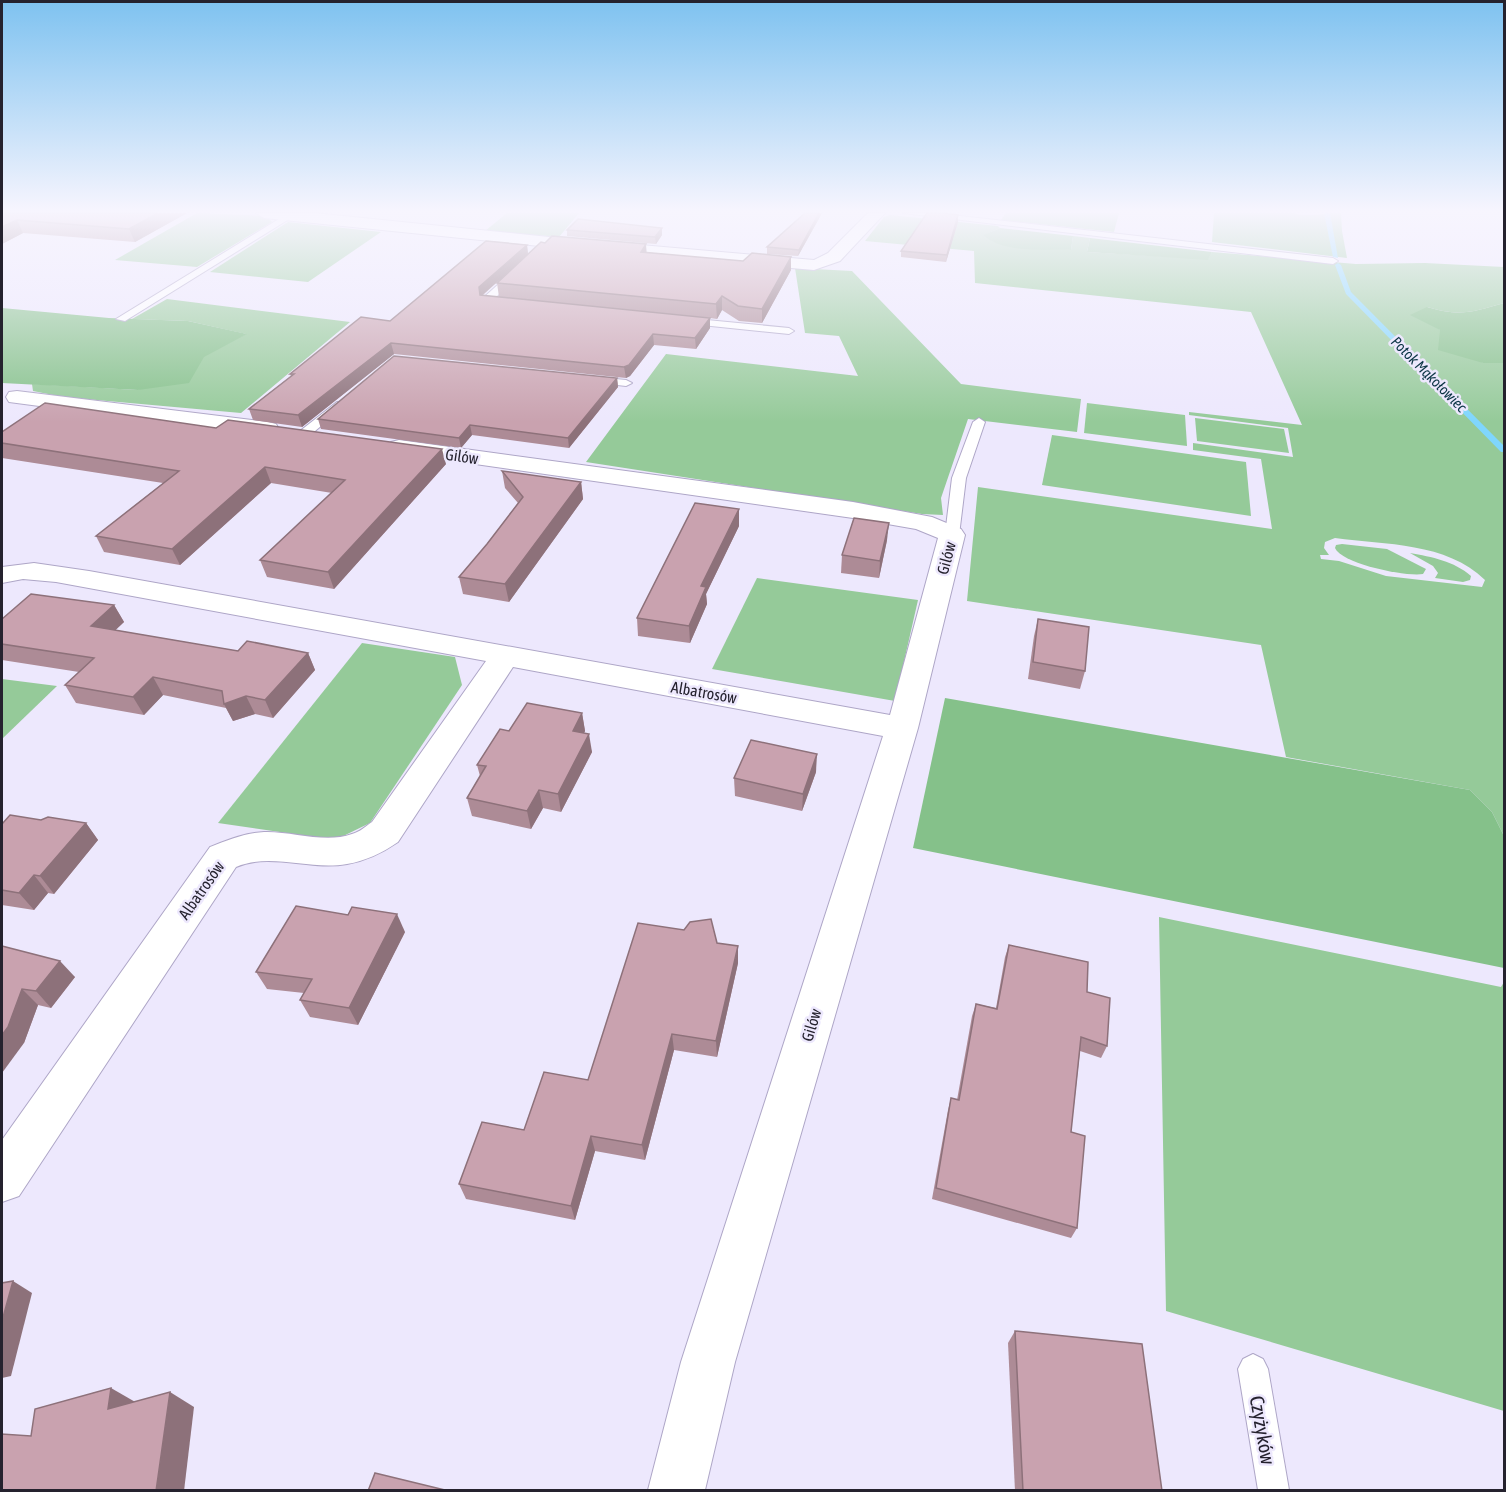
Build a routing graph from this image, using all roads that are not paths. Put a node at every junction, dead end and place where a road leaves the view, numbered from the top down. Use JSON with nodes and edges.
{"nodes":[{"id":1,"x":181,"y":283,"type":"edge"},
{"id":2,"x":506,"y":283,"type":"edge"},
{"id":3,"x":509,"y":303,"type":"edge"},
{"id":4,"x":121,"y":319,"type":"dead end"},
{"id":5,"x":673,"y":319,"type":"edge"},
{"id":6,"x":789,"y":331,"type":"dead end"},
{"id":7,"x":579,"y":378,"type":"edge"},
{"id":8,"x":626,"y":383,"type":"edge"},
{"id":9,"x":349,"y":396,"type":"edge"},
{"id":10,"x":17,"y":397,"type":"dead end"},
{"id":11,"x":979,"y":422,"type":"dead end"},
{"id":12,"x":304,"y":434,"type":"junction"},
{"id":13,"x":339,"y":439,"type":"edge"},
{"id":14,"x":374,"y":444,"type":"edge"},
{"id":15,"x":952,"y":535,"type":"junction"},
{"id":16,"x":2,"y":575,"type":"edge"},
{"id":17,"x":506,"y":656,"type":"junction"},
{"id":18,"x":902,"y":728,"type":"junction"},
{"id":19,"x":2,"y":1179,"type":"edge"},
{"id":20,"x":1253,"y":1369,"type":"dead end"},
{"id":21,"x":676,"y":1491,"type":"edge"},
{"id":22,"x":1274,"y":1491,"type":"edge"}],
"edges":[{"from":1,"to":4,"type":"lane"},
{"from":2,"to":3,"type":"lane"},
{"from":5,"to":6,"type":"lane"},
{"from":7,"to":8,"type":"lane"},
{"from":9,"to":12,"type":"lane"},
{"from":10,"to":12,"type":"street"},
{"from":11,"to":15,"type":"lane"},
{"from":12,"to":13,"type":"street"},
{"from":14,"to":15,"type":"street","name":"Gilów"},
{"from":15,"to":18,"type":"street","name":"Gilów"},
{"from":16,"to":17,"type":"street","name":"Albatrosów"},
{"from":17,"to":18,"type":"street","name":"Albatrosów"},
{"from":17,"to":19,"type":"street","name":"Albatrosów"},
{"from":18,"to":21,"type":"street","name":"Gilów"},
{"from":20,"to":22,"type":"lane","name":"Czyżyków"}]}
